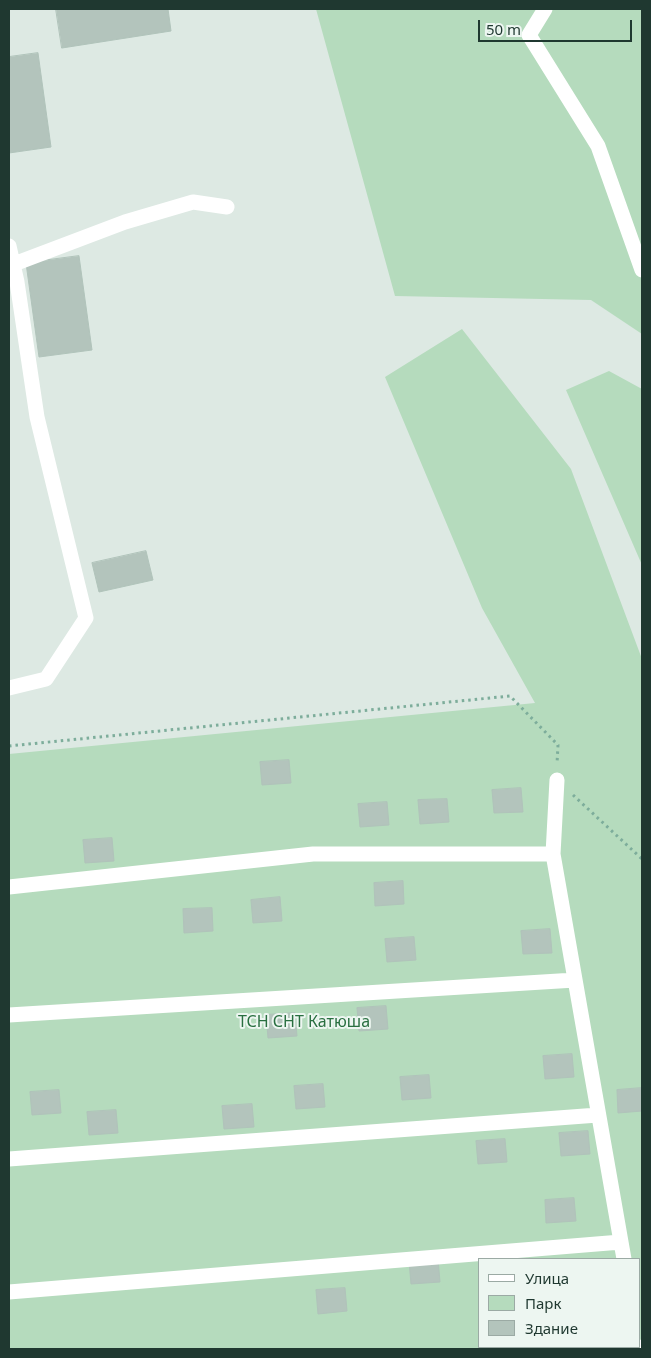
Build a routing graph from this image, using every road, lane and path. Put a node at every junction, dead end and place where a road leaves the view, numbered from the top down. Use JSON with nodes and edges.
{"nodes":[{"id":1,"x":545,"y":9,"type":"edge"},
{"id":2,"x":227,"y":207,"type":"dead end"},
{"id":3,"x":9,"y":246,"type":"edge"},
{"id":4,"x":14,"y":264,"type":"junction"},
{"id":5,"x":642,"y":270,"type":"edge"},
{"id":6,"x":9,"y":688,"type":"edge"},
{"id":7,"x":510,"y":696,"type":"dead end"},
{"id":8,"x":9,"y":746,"type":"edge"},
{"id":9,"x":556,"y":780,"type":"dead end"},
{"id":10,"x":553,"y":854,"type":"junction"},
{"id":11,"x":9,"y":887,"type":"edge"},
{"id":12,"x":575,"y":980,"type":"junction"},
{"id":13,"x":9,"y":1015,"type":"edge"},
{"id":14,"x":598,"y":1115,"type":"junction"},
{"id":15,"x":9,"y":1159,"type":"edge"},
{"id":16,"x":620,"y":1242,"type":"junction"},
{"id":17,"x":624,"y":1258,"type":"edge"},
{"id":18,"x":9,"y":1292,"type":"edge"}],
"edges":[{"from":1,"to":5,"type":"street"},
{"from":2,"to":4,"type":"street"},
{"from":3,"to":4,"type":"street"},
{"from":4,"to":6,"type":"street"},
{"from":7,"to":8,"type":"path"},
{"from":9,"to":10,"type":"street"},
{"from":10,"to":11,"type":"street"},
{"from":10,"to":12,"type":"street"},
{"from":12,"to":13,"type":"street"},
{"from":12,"to":14,"type":"street"},
{"from":14,"to":15,"type":"street"},
{"from":14,"to":16,"type":"street"},
{"from":16,"to":17,"type":"street"},
{"from":16,"to":18,"type":"street"}]}
